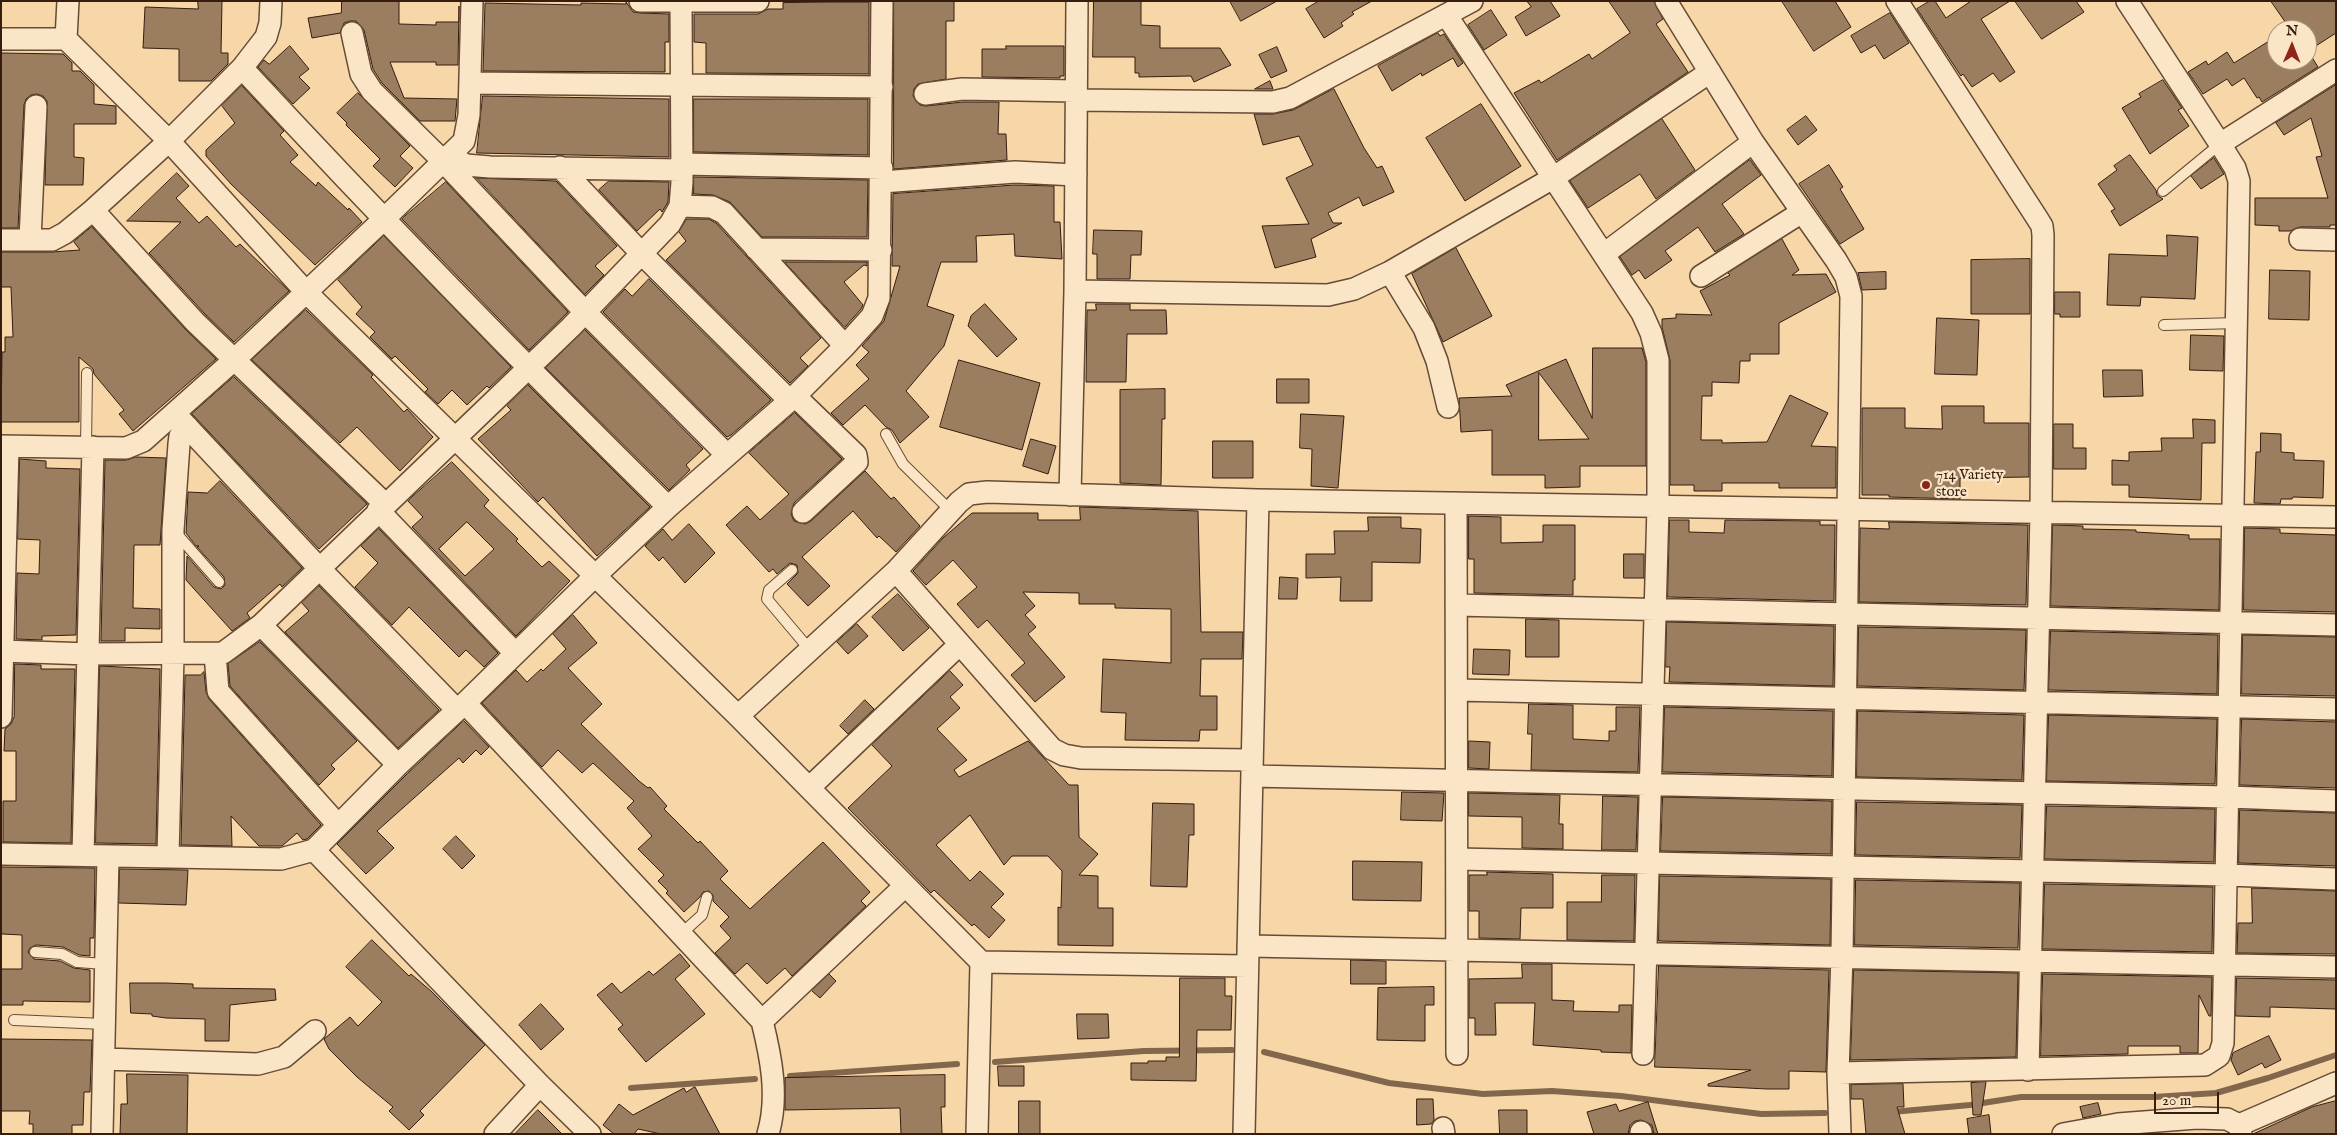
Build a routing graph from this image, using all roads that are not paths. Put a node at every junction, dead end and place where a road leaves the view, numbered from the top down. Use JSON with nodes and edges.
{"nodes":[{"id":1,"x":68,"y":1,"type":"edge"},
{"id":2,"x":271,"y":1,"type":"edge"},
{"id":3,"x":472,"y":1,"type":"edge"},
{"id":4,"x":640,"y":1,"type":"edge"},
{"id":5,"x":681,"y":1,"type":"edge"},
{"id":6,"x":758,"y":1,"type":"edge"},
{"id":7,"x":882,"y":1,"type":"edge"},
{"id":8,"x":1077,"y":1,"type":"edge"},
{"id":9,"x":1666,"y":1,"type":"edge"},
{"id":10,"x":1897,"y":1,"type":"edge"},
{"id":11,"x":2127,"y":1,"type":"edge"},
{"id":12,"x":1457,"y":7,"type":"edge"},
{"id":13,"x":352,"y":33,"type":"dead end"},
{"id":14,"x":1,"y":39,"type":"edge"},
{"id":15,"x":66,"y":39,"type":"junction"},
{"id":16,"x":242,"y":68,"type":"junction"},
{"id":17,"x":2336,"y":70,"type":"edge"},
{"id":18,"x":1710,"y":72,"type":"junction"},
{"id":19,"x":470,"y":83,"type":"junction"},
{"id":20,"x":681,"y":84,"type":"junction"},
{"id":21,"x":882,"y":87,"type":"junction"},
{"id":22,"x":925,"y":94,"type":"dead end"},
{"id":23,"x":1076,"y":96,"type":"junction"},
{"id":24,"x":36,"y":106,"type":"dead end"},
{"id":25,"x":169,"y":141,"type":"junction"},
{"id":26,"x":1753,"y":142,"type":"junction"},
{"id":27,"x":2220,"y":144,"type":"junction"},
{"id":28,"x":446,"y":158,"type":"junction"},
{"id":29,"x":560,"y":167,"type":"junction"},
{"id":30,"x":682,"y":167,"type":"junction"},
{"id":31,"x":882,"y":175,"type":"junction"},
{"id":32,"x":1076,"y":175,"type":"junction"},
{"id":33,"x":1553,"y":178,"type":"junction"},
{"id":34,"x":2162,"y":192,"type":"dead end"},
{"id":35,"x":680,"y":206,"type":"junction"},
{"id":36,"x":93,"y":210,"type":"junction"},
{"id":37,"x":1802,"y":212,"type":"junction"},
{"id":38,"x":383,"y":220,"type":"junction"},
{"id":39,"x":2300,"y":239,"type":"dead end"},
{"id":40,"x":1,"y":240,"type":"edge"},
{"id":41,"x":30,"y":240,"type":"junction"},
{"id":42,"x":2336,"y":240,"type":"edge"},
{"id":43,"x":756,"y":249,"type":"junction"},
{"id":44,"x":881,"y":250,"type":"junction"},
{"id":45,"x":641,"y":253,"type":"junction"},
{"id":46,"x":1604,"y":254,"type":"junction"},
{"id":47,"x":1390,"y":272,"type":"junction"},
{"id":48,"x":1701,"y":276,"type":"dead end"},
{"id":49,"x":1075,"y":291,"type":"junction"},
{"id":50,"x":306,"y":292,"type":"junction"},
{"id":51,"x":585,"y":312,"type":"junction"},
{"id":52,"x":2237,"y":323,"type":"junction"},
{"id":53,"x":2164,"y":325,"type":"dead end"},
{"id":54,"x":845,"y":346,"type":"junction"},
{"id":55,"x":234,"y":360,"type":"junction"},
{"id":56,"x":527,"y":368,"type":"junction"},
{"id":57,"x":87,"y":374,"type":"dead end"},
{"id":58,"x":792,"y":398,"type":"junction"},
{"id":59,"x":1448,"y":407,"type":"dead end"},
{"id":60,"x":181,"y":421,"type":"junction"},
{"id":61,"x":886,"y":434,"type":"dead end"},
{"id":62,"x":453,"y":438,"type":"junction"},
{"id":63,"x":4,"y":447,"type":"edge"},
{"id":64,"x":89,"y":447,"type":"junction"},
{"id":65,"x":728,"y":455,"type":"junction"},
{"id":66,"x":1070,"y":495,"type":"junction"},
{"id":67,"x":1258,"y":500,"type":"junction"},
{"id":68,"x":1456,"y":503,"type":"junction"},
{"id":69,"x":1658,"y":506,"type":"junction"},
{"id":70,"x":381,"y":507,"type":"junction"},
{"id":71,"x":668,"y":507,"type":"junction"},
{"id":72,"x":1848,"y":509,"type":"junction"},
{"id":73,"x":951,"y":511,"type":"junction"},
{"id":74,"x":803,"y":512,"type":"dead end"},
{"id":75,"x":2041,"y":513,"type":"junction"},
{"id":76,"x":2234,"y":516,"type":"junction"},
{"id":77,"x":2336,"y":517,"type":"edge"},
{"id":78,"x":173,"y":530,"type":"junction"},
{"id":79,"x":319,"y":568,"type":"junction"},
{"id":80,"x":792,"y":570,"type":"dead end"},
{"id":81,"x":896,"y":571,"type":"junction"},
{"id":82,"x":595,"y":576,"type":"junction"},
{"id":83,"x":219,"y":582,"type":"dead end"},
{"id":84,"x":1456,"y":605,"type":"junction"},
{"id":85,"x":1655,"y":610,"type":"junction"},
{"id":86,"x":1846,"y":614,"type":"junction"},
{"id":87,"x":2039,"y":618,"type":"junction"},
{"id":88,"x":2232,"y":622,"type":"junction"},
{"id":89,"x":2336,"y":624,"type":"edge"},
{"id":90,"x":261,"y":625,"type":"junction"},
{"id":91,"x":960,"y":644,"type":"junction"},
{"id":92,"x":810,"y":650,"type":"junction"},
{"id":93,"x":2,"y":651,"type":"edge"},
{"id":94,"x":515,"y":653,"type":"junction"},
{"id":95,"x":89,"y":654,"type":"junction"},
{"id":96,"x":215,"y":654,"type":"junction"},
{"id":97,"x":173,"y":655,"type":"junction"},
{"id":98,"x":1457,"y":690,"type":"junction"},
{"id":99,"x":1653,"y":694,"type":"junction"},
{"id":100,"x":1845,"y":698,"type":"junction"},
{"id":101,"x":2037,"y":702,"type":"junction"},
{"id":102,"x":461,"y":707,"type":"junction"},
{"id":103,"x":2230,"y":707,"type":"junction"},
{"id":104,"x":2336,"y":709,"type":"edge"},
{"id":105,"x":738,"y":716,"type":"junction"},
{"id":106,"x":1,"y":717,"type":"edge"},
{"id":107,"x":398,"y":765,"type":"junction"},
{"id":108,"x":1252,"y":768,"type":"junction"},
{"id":109,"x":1457,"y":779,"type":"junction"},
{"id":110,"x":1650,"y":783,"type":"junction"},
{"id":111,"x":808,"y":788,"type":"junction"},
{"id":112,"x":1844,"y":788,"type":"junction"},
{"id":113,"x":2034,"y":792,"type":"junction"},
{"id":114,"x":2228,"y":797,"type":"junction"},
{"id":115,"x":2336,"y":801,"type":"edge"},
{"id":116,"x":338,"y":825,"type":"junction"},
{"id":117,"x":314,"y":850,"type":"junction"},
{"id":118,"x":1,"y":854,"type":"edge"},
{"id":119,"x":83,"y":856,"type":"junction"},
{"id":120,"x":108,"y":856,"type":"junction"},
{"id":121,"x":168,"y":857,"type":"junction"},
{"id":122,"x":1457,"y":859,"type":"junction"},
{"id":123,"x":1648,"y":863,"type":"junction"},
{"id":124,"x":1843,"y":867,"type":"junction"},
{"id":125,"x":2033,"y":871,"type":"junction"},
{"id":126,"x":2227,"y":875,"type":"junction"},
{"id":127,"x":2336,"y":879,"type":"edge"},
{"id":128,"x":905,"y":886,"type":"junction"},
{"id":129,"x":707,"y":897,"type":"dead end"},
{"id":130,"x":681,"y":934,"type":"junction"},
{"id":131,"x":1457,"y":950,"type":"junction"},
{"id":132,"x":35,"y":952,"type":"dead end"},
{"id":133,"x":1646,"y":953,"type":"junction"},
{"id":134,"x":1247,"y":956,"type":"junction"},
{"id":135,"x":1842,"y":956,"type":"junction"},
{"id":136,"x":2030,"y":960,"type":"junction"},
{"id":137,"x":981,"y":962,"type":"junction"},
{"id":138,"x":106,"y":964,"type":"junction"},
{"id":139,"x":2225,"y":964,"type":"junction"},
{"id":140,"x":2336,"y":967,"type":"edge"},
{"id":141,"x":14,"y":1020,"type":"dead end"},
{"id":142,"x":762,"y":1021,"type":"junction"},
{"id":143,"x":104,"y":1024,"type":"junction"},
{"id":144,"x":315,"y":1031,"type":"dead end"},
{"id":145,"x":1457,"y":1054,"type":"dead end"},
{"id":146,"x":1643,"y":1054,"type":"dead end"},
{"id":147,"x":104,"y":1060,"type":"junction"},
{"id":148,"x":2028,"y":1070,"type":"junction"},
{"id":149,"x":1838,"y":1073,"type":"junction"},
{"id":150,"x":2336,"y":1083,"type":"edge"},
{"id":151,"x":540,"y":1085,"type":"junction"},
{"id":152,"x":2240,"y":1130,"type":"edge"},
{"id":153,"x":102,"y":1134,"type":"edge"},
{"id":154,"x":495,"y":1134,"type":"edge"},
{"id":155,"x":590,"y":1134,"type":"edge"},
{"id":156,"x":768,"y":1134,"type":"edge"},
{"id":157,"x":977,"y":1134,"type":"edge"},
{"id":158,"x":1244,"y":1134,"type":"edge"},
{"id":159,"x":1840,"y":1134,"type":"edge"},
{"id":160,"x":2063,"y":1134,"type":"edge"}],
"edges":[{"from":1,"to":15,"type":"street"},
{"from":2,"to":16,"type":"street"},
{"from":3,"to":19,"type":"street"},
{"from":4,"to":5,"type":"street"},
{"from":5,"to":6,"type":"street"},
{"from":5,"to":20,"type":"street"},
{"from":7,"to":21,"type":"street"},
{"from":8,"to":23,"type":"street"},
{"from":9,"to":18,"type":"street"},
{"from":10,"to":75,"type":"street"},
{"from":11,"to":27,"type":"street"},
{"from":12,"to":23,"type":"street"},
{"from":12,"to":33,"type":"street"},
{"from":13,"to":28,"type":"street"},
{"from":14,"to":15,"type":"street"},
{"from":15,"to":25,"type":"street"},
{"from":16,"to":25,"type":"street"},
{"from":16,"to":38,"type":"street"},
{"from":17,"to":27,"type":"street"},
{"from":18,"to":26,"type":"street"},
{"from":18,"to":33,"type":"street"},
{"from":19,"to":20,"type":"street"},
{"from":19,"to":28,"type":"street"},
{"from":20,"to":21,"type":"street"},
{"from":20,"to":30,"type":"street"},
{"from":21,"to":31,"type":"street"},
{"from":22,"to":23,"type":"street"},
{"from":23,"to":32,"type":"street"},
{"from":24,"to":41,"type":"street"},
{"from":25,"to":36,"type":"street"},
{"from":25,"to":50,"type":"street"},
{"from":26,"to":37,"type":"street"},
{"from":26,"to":46,"type":"street"},
{"from":27,"to":34,"type":"lane"},
{"from":27,"to":52,"type":"street"},
{"from":28,"to":29,"type":"street"},
{"from":28,"to":38,"type":"street"},
{"from":28,"to":51,"type":"street"},
{"from":29,"to":30,"type":"street"},
{"from":29,"to":45,"type":"street"},
{"from":30,"to":31,"type":"street"},
{"from":30,"to":35,"type":"street"},
{"from":31,"to":32,"type":"street"},
{"from":31,"to":44,"type":"street"},
{"from":32,"to":49,"type":"street"},
{"from":33,"to":46,"type":"street"},
{"from":33,"to":47,"type":"street"},
{"from":35,"to":43,"type":"street"},
{"from":35,"to":45,"type":"street"},
{"from":36,"to":41,"type":"street"},
{"from":36,"to":55,"type":"street"},
{"from":37,"to":48,"type":"street"},
{"from":37,"to":72,"type":"street"},
{"from":38,"to":50,"type":"street"},
{"from":38,"to":56,"type":"street"},
{"from":39,"to":42,"type":"street"},
{"from":40,"to":41,"type":"street"},
{"from":43,"to":44,"type":"street"},
{"from":43,"to":54,"type":"street"},
{"from":44,"to":54,"type":"street"},
{"from":45,"to":51,"type":"street"},
{"from":45,"to":58,"type":"street"},
{"from":46,"to":69,"type":"street"},
{"from":47,"to":49,"type":"street"},
{"from":47,"to":59,"type":"street"},
{"from":49,"to":66,"type":"street"},
{"from":50,"to":55,"type":"street"},
{"from":50,"to":62,"type":"street"},
{"from":51,"to":56,"type":"street"},
{"from":51,"to":65,"type":"street"},
{"from":52,"to":53,"type":"lane"},
{"from":52,"to":76,"type":"street"},
{"from":54,"to":58,"type":"street"},
{"from":55,"to":60,"type":"street"},
{"from":55,"to":70,"type":"street"},
{"from":56,"to":62,"type":"street"},
{"from":56,"to":71,"type":"street"},
{"from":57,"to":64,"type":"lane"},
{"from":58,"to":65,"type":"street"},
{"from":58,"to":74,"type":"street"},
{"from":60,"to":64,"type":"street"},
{"from":60,"to":78,"type":"street"},
{"from":60,"to":79,"type":"street"},
{"from":61,"to":73,"type":"lane"},
{"from":62,"to":70,"type":"street"},
{"from":62,"to":82,"type":"street"},
{"from":63,"to":64,"type":"street"},
{"from":63,"to":93,"type":"street"},
{"from":64,"to":95,"type":"street"},
{"from":65,"to":71,"type":"street"},
{"from":66,"to":67,"type":"street"},
{"from":66,"to":73,"type":"street"},
{"from":67,"to":68,"type":"street"},
{"from":67,"to":108,"type":"street"},
{"from":68,"to":69,"type":"street"},
{"from":68,"to":84,"type":"street"},
{"from":69,"to":72,"type":"street"},
{"from":69,"to":85,"type":"street"},
{"from":70,"to":79,"type":"street"},
{"from":70,"to":94,"type":"street"},
{"from":71,"to":82,"type":"street"},
{"from":72,"to":75,"type":"street"},
{"from":72,"to":86,"type":"street"},
{"from":73,"to":81,"type":"street"},
{"from":75,"to":76,"type":"street"},
{"from":75,"to":87,"type":"street"},
{"from":76,"to":77,"type":"street"},
{"from":76,"to":88,"type":"street"},
{"from":78,"to":83,"type":"lane"},
{"from":78,"to":97,"type":"street"},
{"from":79,"to":90,"type":"street"},
{"from":79,"to":102,"type":"street"},
{"from":80,"to":92,"type":"lane"},
{"from":81,"to":91,"type":"street"},
{"from":81,"to":92,"type":"street"},
{"from":82,"to":94,"type":"street"},
{"from":82,"to":105,"type":"street"},
{"from":84,"to":85,"type":"street"},
{"from":84,"to":98,"type":"street"},
{"from":85,"to":86,"type":"street"},
{"from":85,"to":99,"type":"street"},
{"from":86,"to":87,"type":"street"},
{"from":86,"to":100,"type":"street"},
{"from":87,"to":88,"type":"street"},
{"from":87,"to":101,"type":"street"},
{"from":88,"to":89,"type":"street"},
{"from":88,"to":103,"type":"street"},
{"from":90,"to":96,"type":"street"},
{"from":90,"to":107,"type":"street"},
{"from":91,"to":108,"type":"street"},
{"from":91,"to":111,"type":"street"},
{"from":92,"to":105,"type":"street"},
{"from":93,"to":95,"type":"street"},
{"from":93,"to":106,"type":"street"},
{"from":94,"to":102,"type":"street"},
{"from":95,"to":97,"type":"street"},
{"from":95,"to":119,"type":"street"},
{"from":96,"to":97,"type":"street"},
{"from":96,"to":116,"type":"street"},
{"from":97,"to":121,"type":"street"},
{"from":98,"to":99,"type":"street"},
{"from":98,"to":109,"type":"street"},
{"from":99,"to":100,"type":"street"},
{"from":99,"to":110,"type":"street"},
{"from":100,"to":101,"type":"street"},
{"from":100,"to":112,"type":"street"},
{"from":101,"to":103,"type":"street"},
{"from":101,"to":113,"type":"street"},
{"from":102,"to":107,"type":"street"},
{"from":102,"to":130,"type":"street"},
{"from":103,"to":104,"type":"street"},
{"from":103,"to":114,"type":"street"},
{"from":105,"to":111,"type":"street"},
{"from":107,"to":116,"type":"street"},
{"from":108,"to":109,"type":"street"},
{"from":108,"to":134,"type":"street"},
{"from":109,"to":110,"type":"street"},
{"from":109,"to":122,"type":"street"},
{"from":110,"to":112,"type":"street"},
{"from":110,"to":123,"type":"street"},
{"from":111,"to":128,"type":"street"},
{"from":112,"to":113,"type":"street"},
{"from":112,"to":124,"type":"street"},
{"from":113,"to":114,"type":"street"},
{"from":113,"to":125,"type":"street"},
{"from":114,"to":115,"type":"street"},
{"from":114,"to":126,"type":"street"},
{"from":116,"to":117,"type":"street"},
{"from":117,"to":121,"type":"street"},
{"from":117,"to":151,"type":"street"},
{"from":118,"to":119,"type":"street"},
{"from":119,"to":120,"type":"street"},
{"from":120,"to":121,"type":"street"},
{"from":120,"to":138,"type":"street"},
{"from":122,"to":123,"type":"street"},
{"from":122,"to":131,"type":"street"},
{"from":123,"to":124,"type":"street"},
{"from":123,"to":133,"type":"street"},
{"from":124,"to":125,"type":"street"},
{"from":124,"to":135,"type":"street"},
{"from":125,"to":126,"type":"street"},
{"from":125,"to":136,"type":"street"},
{"from":126,"to":127,"type":"street"},
{"from":126,"to":139,"type":"street"},
{"from":128,"to":137,"type":"street"},
{"from":128,"to":142,"type":"street"},
{"from":129,"to":130,"type":"lane"},
{"from":130,"to":142,"type":"street"},
{"from":131,"to":133,"type":"street"},
{"from":131,"to":134,"type":"street"},
{"from":131,"to":145,"type":"street"},
{"from":132,"to":138,"type":"lane"},
{"from":133,"to":135,"type":"street"},
{"from":133,"to":146,"type":"street"},
{"from":134,"to":137,"type":"street"},
{"from":134,"to":158,"type":"street"},
{"from":135,"to":136,"type":"street"},
{"from":135,"to":149,"type":"street"},
{"from":136,"to":139,"type":"street"},
{"from":136,"to":148,"type":"street"},
{"from":137,"to":157,"type":"street"},
{"from":138,"to":143,"type":"street"},
{"from":139,"to":140,"type":"street"},
{"from":139,"to":148,"type":"street"},
{"from":141,"to":143,"type":"lane"},
{"from":142,"to":156,"type":"street"},
{"from":143,"to":147,"type":"street"},
{"from":144,"to":147,"type":"street"},
{"from":147,"to":153,"type":"street"},
{"from":148,"to":149,"type":"street"},
{"from":149,"to":159,"type":"street"},
{"from":150,"to":152,"type":"street"},
{"from":151,"to":154,"type":"street"},
{"from":151,"to":155,"type":"street"},
{"from":152,"to":160,"type":"street"}]}
